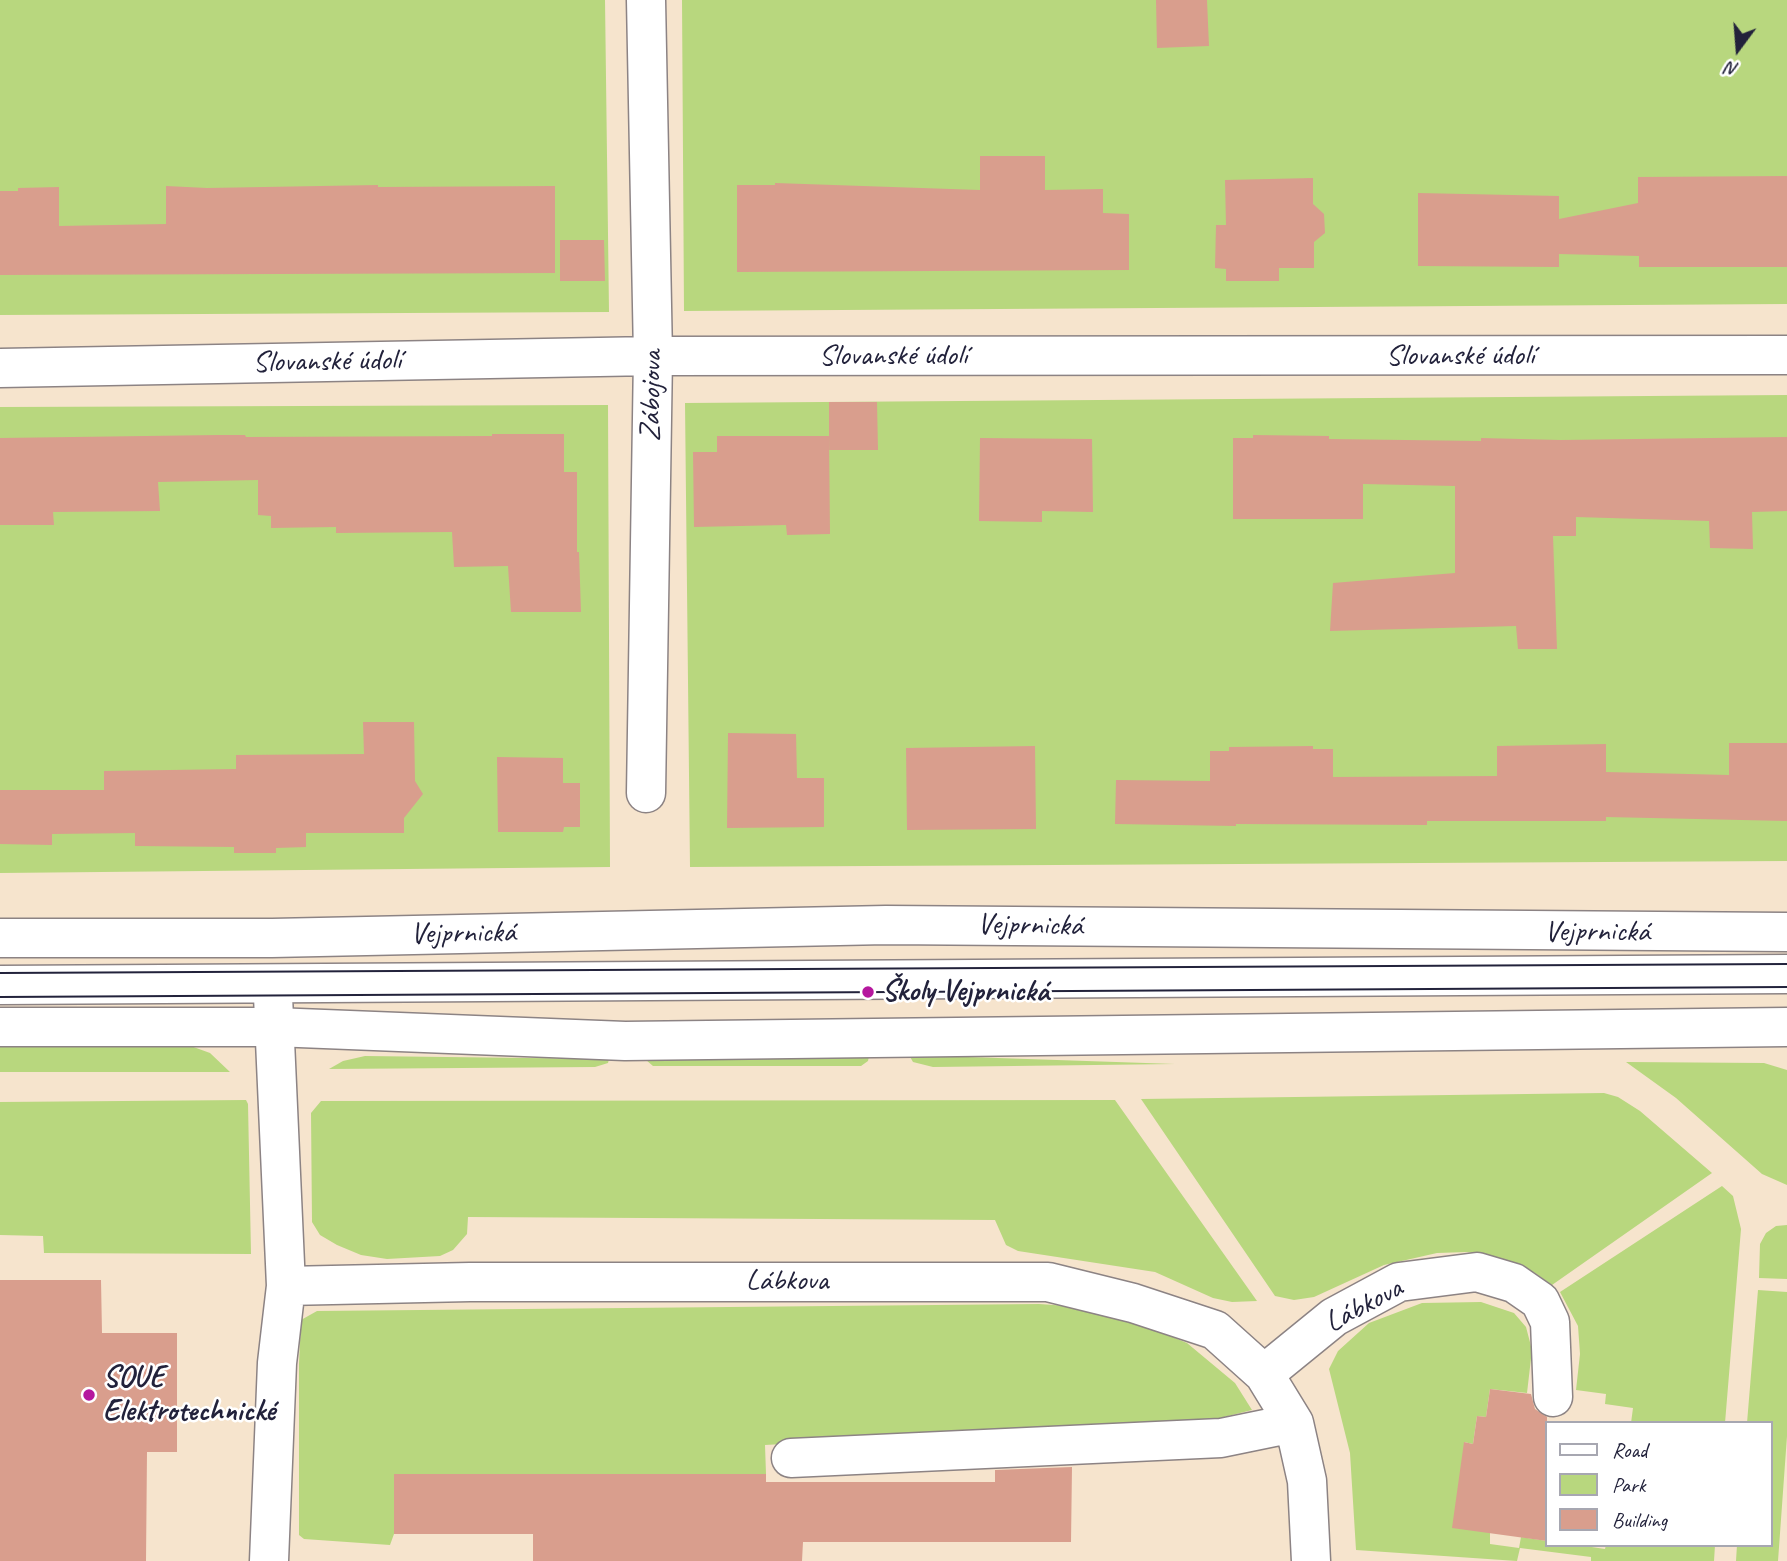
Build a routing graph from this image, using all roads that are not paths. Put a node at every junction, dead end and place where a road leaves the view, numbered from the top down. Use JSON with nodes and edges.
{"nodes":[{"id":1,"x":646,"y":0,"type":"edge"},
{"id":2,"x":1787,"y":355,"type":"edge"},
{"id":3,"x":653,"y":356,"type":"junction"},
{"id":4,"x":0,"y":368,"type":"edge"},
{"id":5,"x":646,"y":793,"type":"dead end"},
{"id":6,"x":1787,"y":932,"type":"edge"},
{"id":7,"x":272,"y":937,"type":"junction"},
{"id":8,"x":0,"y":938,"type":"edge"},
{"id":9,"x":1787,"y":974,"type":"edge"},
{"id":10,"x":273,"y":984,"type":"junction"},
{"id":11,"x":0,"y":985,"type":"edge"},
{"id":12,"x":0,"y":1027,"type":"edge"},
{"id":13,"x":274,"y":1027,"type":"junction"},
{"id":14,"x":1787,"y":1027,"type":"edge"},
{"id":15,"x":286,"y":1286,"type":"junction"},
{"id":16,"x":1264,"y":1374,"type":"junction"},
{"id":17,"x":1553,"y":1397,"type":"dead end"},
{"id":18,"x":1294,"y":1423,"type":"junction"},
{"id":19,"x":791,"y":1458,"type":"dead end"},
{"id":20,"x":269,"y":1561,"type":"edge"},
{"id":21,"x":1311,"y":1561,"type":"edge"}],
"edges":[{"from":1,"to":3,"type":"street","name":"Zábojova"},
{"from":2,"to":3,"type":"street","name":"Slovanské údolí"},
{"from":3,"to":4,"type":"street","name":"Slovanské údolí"},
{"from":3,"to":5,"type":"street","name":"Zábojova"},
{"from":6,"to":7,"type":"street","name":"Vejprnická"},
{"from":7,"to":8,"type":"street","name":"Vejprnická"},
{"from":7,"to":10,"type":"street"},
{"from":9,"to":10,"type":"street","name":"Vejprnická"},
{"from":10,"to":11,"type":"street","name":"Vejprnická"},
{"from":10,"to":13,"type":"street"},
{"from":12,"to":13,"type":"street"},
{"from":13,"to":14,"type":"street"},
{"from":13,"to":15,"type":"street"},
{"from":15,"to":16,"type":"street","name":"Lábkova"},
{"from":15,"to":20,"type":"street"},
{"from":16,"to":17,"type":"street","name":"Lábkova"},
{"from":16,"to":18,"type":"street","name":"Lábkova"},
{"from":18,"to":19,"type":"street"},
{"from":18,"to":21,"type":"street","name":"Lábkova"}]}
